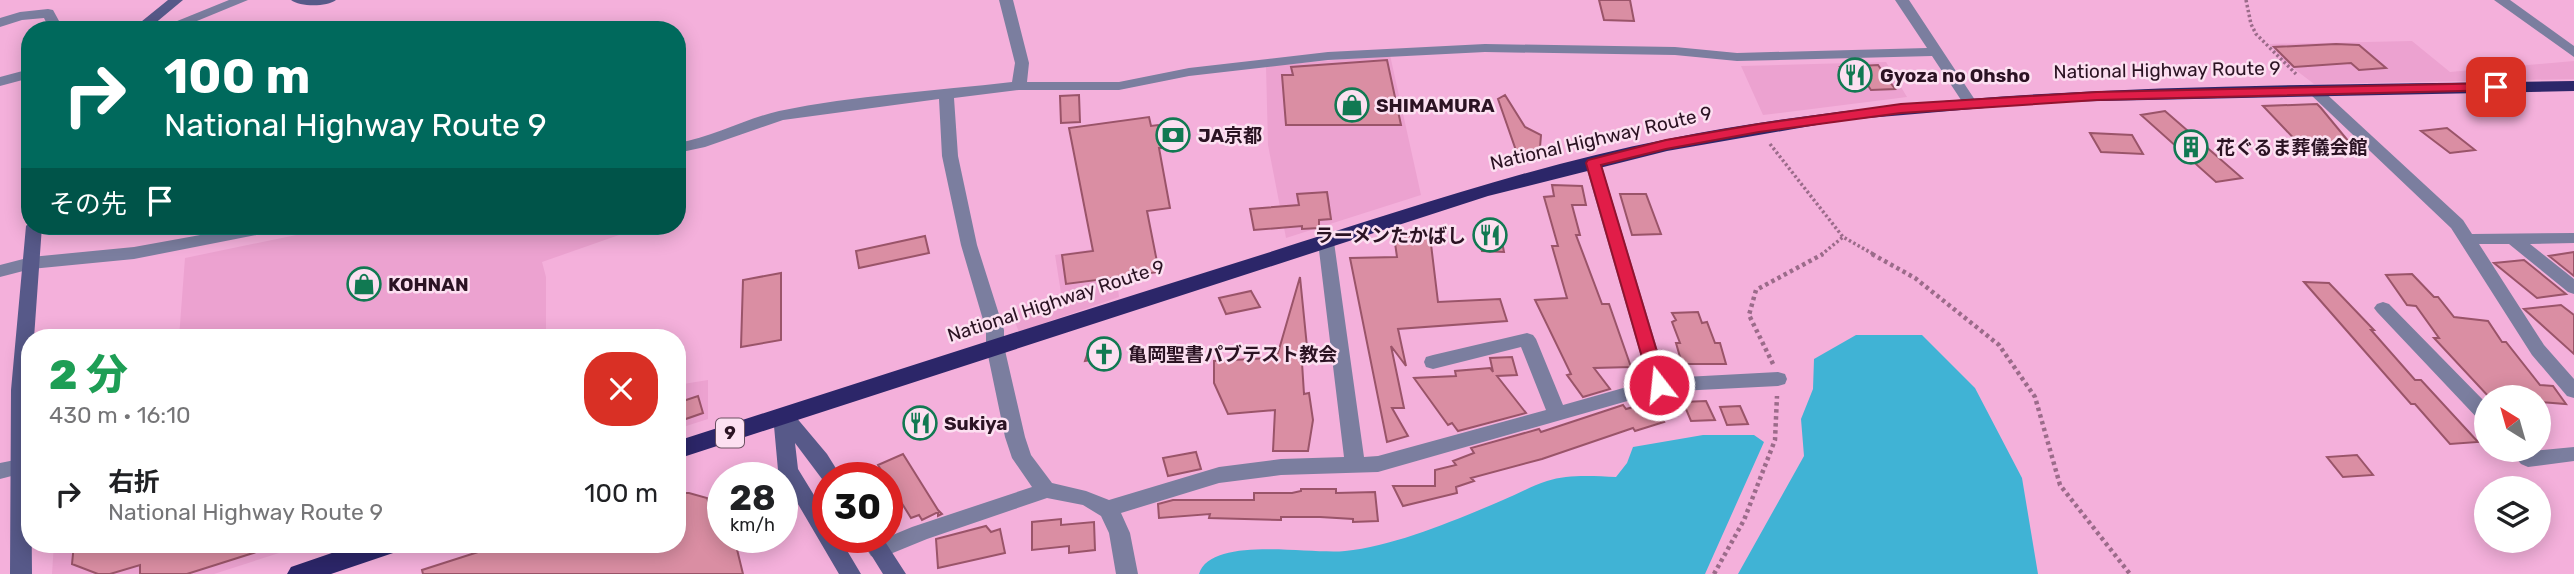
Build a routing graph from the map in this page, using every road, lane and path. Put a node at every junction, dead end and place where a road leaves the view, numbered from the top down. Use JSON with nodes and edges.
{"nodes":[{"id":1,"x":176,"y":0,"type":"edge"},
{"id":2,"x":241,"y":0,"type":"edge"},
{"id":3,"x":298,"y":0,"type":"edge"},
{"id":4,"x":329,"y":0,"type":"edge"},
{"id":5,"x":1006,"y":0,"type":"edge"},
{"id":6,"x":1902,"y":0,"type":"edge"},
{"id":7,"x":2246,"y":0,"type":"edge"},
{"id":8,"x":2501,"y":0,"type":"edge"},
{"id":9,"x":52,"y":21,"type":"edge"},
{"id":10,"x":149,"y":21,"type":"edge"},
{"id":11,"x":186,"y":21,"type":"edge"},
{"id":12,"x":0,"y":23,"type":"edge"},
{"id":13,"x":1936,"y":52,"type":"junction"},
{"id":14,"x":2574,"y":53,"type":"edge"},
{"id":15,"x":21,"y":76,"type":"edge"},
{"id":16,"x":0,"y":82,"type":"edge"},
{"id":17,"x":1019,"y":86,"type":"junction"},
{"id":18,"x":2574,"y":86,"type":"edge"},
{"id":19,"x":2315,"y":91,"type":"junction"},
{"id":20,"x":946,"y":94,"type":"junction"},
{"id":21,"x":1970,"y":103,"type":"junction"},
{"id":22,"x":1759,"y":128,"type":"junction"},
{"id":23,"x":686,"y":146,"type":"edge"},
{"id":24,"x":1593,"y":163,"type":"junction"},
{"id":25,"x":33,"y":235,"type":"edge"},
{"id":26,"x":229,"y":235,"type":"edge"},
{"id":27,"x":2574,"y":238,"type":"edge"},
{"id":28,"x":2466,"y":239,"type":"junction"},
{"id":29,"x":2515,"y":240,"type":"junction"},
{"id":30,"x":1326,"y":242,"type":"junction"},
{"id":31,"x":31,"y":263,"type":"junction"},
{"id":32,"x":0,"y":271,"type":"edge"},
{"id":33,"x":2574,"y":288,"type":"edge"},
{"id":34,"x":2384,"y":308,"type":"dead end"},
{"id":35,"x":25,"y":329,"type":"edge"},
{"id":36,"x":995,"y":346,"type":"junction"},
{"id":37,"x":1433,"y":362,"type":"dead end"},
{"id":38,"x":21,"y":378,"type":"edge"},
{"id":39,"x":1778,"y":379,"type":"dead end"},
{"id":40,"x":1659,"y":385,"type":"junction"},
{"id":41,"x":2574,"y":391,"type":"edge"},
{"id":42,"x":2474,"y":402,"type":"edge"},
{"id":43,"x":1557,"y":413,"type":"junction"},
{"id":44,"x":783,"y":415,"type":"junction"},
{"id":45,"x":686,"y":447,"type":"edge"},
{"id":46,"x":2574,"y":454,"type":"edge"},
{"id":47,"x":2552,"y":456,"type":"edge"},
{"id":48,"x":822,"y":462,"type":"edge"},
{"id":49,"x":1355,"y":464,"type":"junction"},
{"id":50,"x":20,"y":467,"type":"junction"},
{"id":51,"x":0,"y":471,"type":"edge"},
{"id":52,"x":1046,"y":489,"type":"junction"},
{"id":53,"x":1109,"y":508,"type":"junction"},
{"id":54,"x":812,"y":510,"type":"edge"},
{"id":55,"x":903,"y":536,"type":"edge"},
{"id":56,"x":363,"y":553,"type":"edge"},
{"id":57,"x":838,"y":553,"type":"edge"},
{"id":58,"x":880,"y":553,"type":"edge"},
{"id":59,"x":21,"y":574,"type":"edge"},
{"id":60,"x":300,"y":574,"type":"edge"},
{"id":61,"x":850,"y":574,"type":"edge"},
{"id":62,"x":895,"y":574,"type":"edge"},
{"id":63,"x":1127,"y":574,"type":"edge"},
{"id":64,"x":2130,"y":574,"type":"edge"}],
"edges":[{"from":1,"to":10,"type":"street"},
{"from":2,"to":11,"type":"street"},
{"from":3,"to":4,"type":"street"},
{"from":5,"to":17,"type":"street"},
{"from":6,"to":13,"type":"street"},
{"from":7,"to":19,"type":"path"},
{"from":8,"to":14,"type":"street"},
{"from":9,"to":12,"type":"street"},
{"from":13,"to":17,"type":"street"},
{"from":13,"to":21,"type":"street"},
{"from":15,"to":16,"type":"street"},
{"from":17,"to":20,"type":"street"},
{"from":18,"to":19,"type":"highway","name":"National Highway Route 9","number":"9"},
{"from":19,"to":21,"type":"highway","name":"National Highway Route 9","number":"9"},
{"from":19,"to":28,"type":"street"},
{"from":20,"to":23,"type":"street"},
{"from":20,"to":36,"type":"street"},
{"from":21,"to":22,"type":"highway","name":"National Highway Route 9","number":"9"},
{"from":22,"to":24,"type":"highway","name":"National Highway Route 9","number":"9"},
{"from":22,"to":64,"type":"path"},
{"from":24,"to":30,"type":"highway","name":"National Highway Route 9","number":"9"},
{"from":24,"to":40,"type":"street"},
{"from":25,"to":31,"type":"street"},
{"from":26,"to":31,"type":"street"},
{"from":27,"to":29,"type":"street"},
{"from":28,"to":29,"type":"street"},
{"from":28,"to":41,"type":"street"},
{"from":29,"to":33,"type":"street"},
{"from":30,"to":36,"type":"highway","name":"National Highway Route 9","number":"9"},
{"from":30,"to":49,"type":"street"},
{"from":31,"to":32,"type":"street"},
{"from":31,"to":35,"type":"street"},
{"from":34,"to":42,"type":"street"},
{"from":36,"to":44,"type":"highway","name":"National Highway Route 9","number":"9"},
{"from":36,"to":52,"type":"street"},
{"from":37,"to":43,"type":"street"},
{"from":38,"to":50,"type":"street"},
{"from":39,"to":40,"type":"street"},
{"from":40,"to":43,"type":"street"},
{"from":43,"to":49,"type":"street"},
{"from":44,"to":45,"type":"highway","name":"National Highway Route 9","number":"9"},
{"from":44,"to":48,"type":"street"},
{"from":44,"to":54,"type":"street"},
{"from":46,"to":47,"type":"street"},
{"from":49,"to":53,"type":"street"},
{"from":50,"to":51,"type":"street"},
{"from":50,"to":59,"type":"street"},
{"from":52,"to":53,"type":"street"},
{"from":52,"to":55,"type":"street"},
{"from":53,"to":63,"type":"street"},
{"from":56,"to":60,"type":"highway"},
{"from":57,"to":61,"type":"street"},
{"from":58,"to":62,"type":"street"}]}
